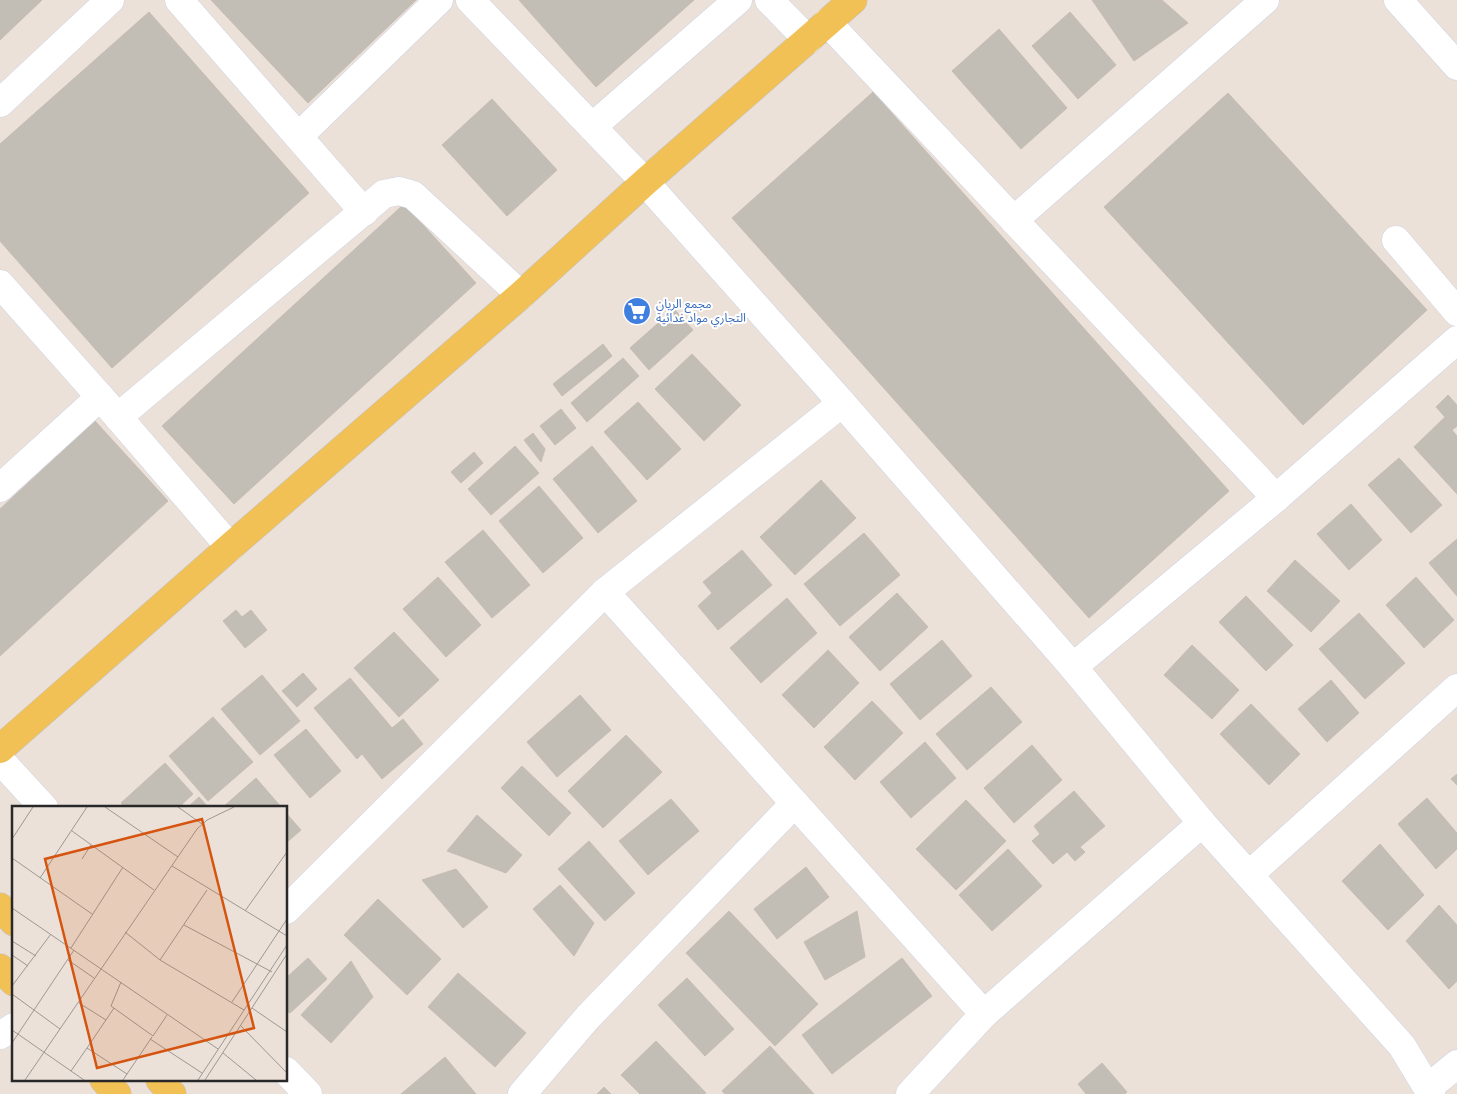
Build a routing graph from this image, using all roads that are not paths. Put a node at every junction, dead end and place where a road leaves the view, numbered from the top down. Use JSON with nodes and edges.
{"nodes":[{"id":1,"x":110,"y":0,"type":"edge"},
{"id":2,"x":179,"y":0,"type":"edge"},
{"id":3,"x":440,"y":0,"type":"edge"},
{"id":4,"x":470,"y":0,"type":"edge"},
{"id":5,"x":738,"y":0,"type":"edge"},
{"id":6,"x":769,"y":0,"type":"edge"},
{"id":7,"x":853,"y":0,"type":"edge"},
{"id":8,"x":1265,"y":0,"type":"edge"},
{"id":9,"x":1398,"y":0,"type":"edge"},
{"id":10,"x":827,"y":22,"type":"junction"},
{"id":11,"x":808,"y":40,"type":"junction"},
{"id":12,"x":1457,"y":66,"type":"edge"},
{"id":13,"x":0,"y":103,"type":"edge"},
{"id":14,"x":592,"y":127,"type":"junction"},
{"id":15,"x":299,"y":136,"type":"junction"},
{"id":16,"x":645,"y":182,"type":"junction"},
{"id":17,"x":364,"y":212,"type":"junction"},
{"id":18,"x":1014,"y":220,"type":"junction"},
{"id":19,"x":1396,"y":240,"type":"dead end"},
{"id":20,"x":0,"y":284,"type":"edge"},
{"id":21,"x":521,"y":295,"type":"junction"},
{"id":22,"x":1457,"y":312,"type":"edge"},
{"id":23,"x":1457,"y":340,"type":"edge"},
{"id":24,"x":100,"y":396,"type":"junction"},
{"id":25,"x":842,"y":403,"type":"junction"},
{"id":26,"x":118,"y":417,"type":"junction"},
{"id":27,"x":0,"y":488,"type":"edge"},
{"id":28,"x":1276,"y":498,"type":"junction"},
{"id":29,"x":230,"y":547,"type":"junction"},
{"id":30,"x":605,"y":592,"type":"junction"},
{"id":31,"x":1073,"y":667,"type":"junction"},
{"id":32,"x":1457,"y":688,"type":"edge"},
{"id":33,"x":0,"y":749,"type":"edge"},
{"id":34,"x":0,"y":760,"type":"edge"},
{"id":35,"x":794,"y":804,"type":"junction"},
{"id":36,"x":42,"y":806,"type":"edge"},
{"id":37,"x":1202,"y":823,"type":"junction"},
{"id":38,"x":1250,"y":874,"type":"junction"},
{"id":39,"x":0,"y":907,"type":"edge"},
{"id":40,"x":288,"y":908,"type":"edge"},
{"id":41,"x":12,"y":920,"type":"edge"},
{"id":42,"x":0,"y":968,"type":"edge"},
{"id":43,"x":12,"y":980,"type":"edge"},
{"id":44,"x":984,"y":1014,"type":"junction"},
{"id":45,"x":12,"y":1028,"type":"edge"},
{"id":46,"x":0,"y":1035,"type":"edge"},
{"id":47,"x":1457,"y":1064,"type":"edge"},
{"id":48,"x":288,"y":1073,"type":"edge"},
{"id":49,"x":106,"y":1082,"type":"edge"},
{"id":50,"x":162,"y":1082,"type":"edge"},
{"id":51,"x":1430,"y":1091,"type":"edge"},
{"id":52,"x":117,"y":1094,"type":"edge"},
{"id":53,"x":172,"y":1094,"type":"edge"},
{"id":54,"x":308,"y":1094,"type":"edge"},
{"id":55,"x":522,"y":1094,"type":"edge"},
{"id":56,"x":910,"y":1094,"type":"edge"}],
"edges":[{"from":1,"to":13,"type":"street"},
{"from":2,"to":15,"type":"street"},
{"from":3,"to":15,"type":"street"},
{"from":4,"to":14,"type":"street"},
{"from":5,"to":14,"type":"street"},
{"from":6,"to":11,"type":"street"},
{"from":7,"to":10,"type":"main road"},
{"from":8,"to":18,"type":"street"},
{"from":9,"to":12,"type":"street"},
{"from":10,"to":11,"type":"main road"},
{"from":10,"to":18,"type":"street"},
{"from":11,"to":16,"type":"main road"},
{"from":14,"to":16,"type":"street"},
{"from":15,"to":17,"type":"street"},
{"from":16,"to":21,"type":"main road"},
{"from":16,"to":25,"type":"street"},
{"from":17,"to":21,"type":"street"},
{"from":17,"to":26,"type":"street"},
{"from":18,"to":28,"type":"street"},
{"from":19,"to":22,"type":"street"},
{"from":20,"to":24,"type":"street"},
{"from":21,"to":29,"type":"main road"},
{"from":23,"to":28,"type":"street"},
{"from":24,"to":26,"type":"street"},
{"from":24,"to":27,"type":"street"},
{"from":25,"to":30,"type":"street"},
{"from":25,"to":31,"type":"street"},
{"from":26,"to":29,"type":"street"},
{"from":28,"to":31,"type":"street"},
{"from":29,"to":33,"type":"main road"},
{"from":30,"to":35,"type":"street"},
{"from":30,"to":40,"type":"street"},
{"from":31,"to":37,"type":"street"},
{"from":32,"to":38,"type":"street"},
{"from":34,"to":36,"type":"street"},
{"from":35,"to":44,"type":"street"},
{"from":35,"to":55,"type":"street"},
{"from":37,"to":38,"type":"street"},
{"from":37,"to":44,"type":"street"},
{"from":38,"to":51,"type":"street"},
{"from":39,"to":41,"type":"main road"},
{"from":42,"to":43,"type":"main road"},
{"from":44,"to":56,"type":"street"},
{"from":45,"to":46,"type":"street"},
{"from":47,"to":51,"type":"street"},
{"from":48,"to":54,"type":"street"},
{"from":49,"to":52,"type":"main road"},
{"from":50,"to":53,"type":"main road"}]}
